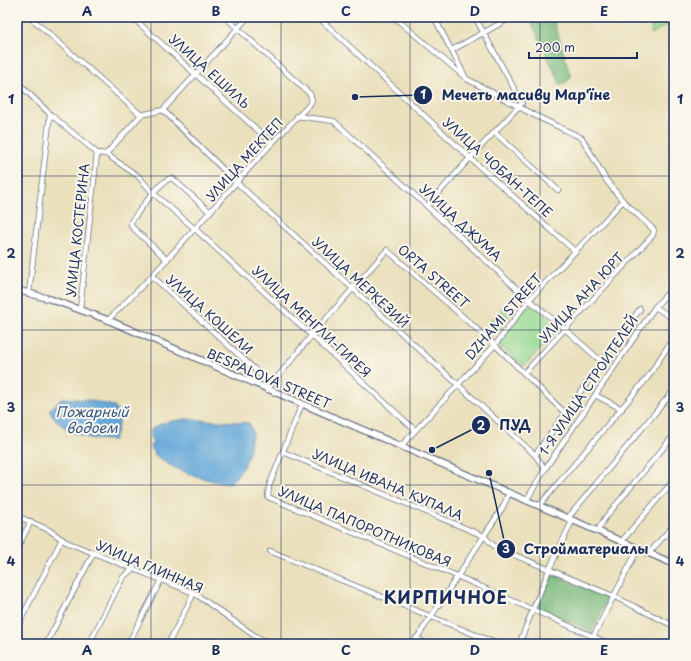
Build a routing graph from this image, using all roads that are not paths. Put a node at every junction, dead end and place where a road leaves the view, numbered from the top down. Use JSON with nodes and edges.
{"nodes":[{"id":1,"x":30,"y":17,"type":"edge"},
{"id":2,"x":132,"y":17,"type":"edge"},
{"id":3,"x":225,"y":17,"type":"edge"},
{"id":4,"x":248,"y":17,"type":"edge"},
{"id":5,"x":318,"y":17,"type":"edge"},
{"id":6,"x":394,"y":17,"type":"edge"},
{"id":7,"x":434,"y":17,"type":"edge"},
{"id":8,"x":475,"y":17,"type":"edge"},
{"id":9,"x":512,"y":17,"type":"edge"},
{"id":10,"x":36,"y":19,"type":"edge"},
{"id":11,"x":238,"y":28,"type":"junction"},
{"id":12,"x":483,"y":32,"type":"junction"},
{"id":13,"x":452,"y":50,"type":"junction"},
{"id":14,"x":196,"y":73,"type":"junction"},
{"id":15,"x":467,"y":79,"type":"junction"},
{"id":16,"x":17,"y":82,"type":"edge"},
{"id":17,"x":518,"y":105,"type":"junction"},
{"id":18,"x":163,"y":110,"type":"junction"},
{"id":19,"x":50,"y":114,"type":"junction"},
{"id":20,"x":141,"y":115,"type":"junction"},
{"id":21,"x":297,"y":116,"type":"junction"},
{"id":22,"x":494,"y":132,"type":"junction"},
{"id":23,"x":272,"y":143,"type":"junction"},
{"id":24,"x":97,"y":153,"type":"junction"},
{"id":25,"x":106,"y":154,"type":"junction"},
{"id":26,"x":470,"y":158,"type":"junction"},
{"id":27,"x":237,"y":183,"type":"junction"},
{"id":28,"x":558,"y":190,"type":"dead end"},
{"id":29,"x":154,"y":193,"type":"junction"},
{"id":30,"x":623,"y":201,"type":"junction"},
{"id":31,"x":427,"y":206,"type":"junction"},
{"id":32,"x":210,"y":212,"type":"junction"},
{"id":33,"x":194,"y":228,"type":"junction"},
{"id":34,"x":576,"y":252,"type":"junction"},
{"id":35,"x":167,"y":260,"type":"junction"},
{"id":36,"x":152,"y":276,"type":"junction"},
{"id":37,"x":674,"y":286,"type":"edge"},
{"id":38,"x":353,"y":289,"type":"junction"},
{"id":39,"x":17,"y":290,"type":"edge"},
{"id":40,"x":29,"y":293,"type":"junction"},
{"id":41,"x":529,"y":300,"type":"junction"},
{"id":42,"x":655,"y":307,"type":"junction"},
{"id":43,"x":80,"y":309,"type":"junction"},
{"id":44,"x":640,"y":309,"type":"dead end"},
{"id":45,"x":674,"y":319,"type":"edge"},
{"id":46,"x":108,"y":320,"type":"junction"},
{"id":47,"x":566,"y":330,"type":"junction"},
{"id":48,"x":311,"y":336,"type":"junction"},
{"id":49,"x":674,"y":337,"type":"edge"},
{"id":50,"x":495,"y":345,"type":"junction"},
{"id":51,"x":602,"y":362,"type":"junction"},
{"id":52,"x":524,"y":373,"type":"junction"},
{"id":53,"x":271,"y":384,"type":"junction"},
{"id":54,"x":457,"y":385,"type":"junction"},
{"id":55,"x":267,"y":390,"type":"junction"},
{"id":56,"x":674,"y":390,"type":"edge"},
{"id":57,"x":595,"y":395,"type":"junction"},
{"id":58,"x":302,"y":404,"type":"junction"},
{"id":59,"x":622,"y":409,"type":"junction"},
{"id":60,"x":565,"y":412,"type":"junction"},
{"id":61,"x":415,"y":430,"type":"junction"},
{"id":62,"x":674,"y":435,"type":"edge"},
{"id":63,"x":400,"y":446,"type":"junction"},
{"id":64,"x":283,"y":452,"type":"junction"},
{"id":65,"x":535,"y":455,"type":"junction"},
{"id":66,"x":545,"y":469,"type":"junction"},
{"id":67,"x":674,"y":480,"type":"edge"},
{"id":68,"x":509,"y":493,"type":"junction"},
{"id":69,"x":526,"y":501,"type":"junction"},
{"id":70,"x":539,"y":506,"type":"junction"},
{"id":71,"x":17,"y":516,"type":"edge"},
{"id":72,"x":569,"y":520,"type":"junction"},
{"id":73,"x":31,"y":522,"type":"junction"},
{"id":74,"x":674,"y":525,"type":"edge"},
{"id":75,"x":597,"y":532,"type":"junction"},
{"id":76,"x":484,"y":536,"type":"junction"},
{"id":77,"x":62,"y":539,"type":"junction"},
{"id":78,"x":621,"y":542,"type":"junction"},
{"id":79,"x":17,"y":549,"type":"edge"},
{"id":80,"x":638,"y":549,"type":"junction"},
{"id":81,"x":270,"y":551,"type":"dead end"},
{"id":82,"x":649,"y":553,"type":"junction"},
{"id":83,"x":93,"y":554,"type":"junction"},
{"id":84,"x":674,"y":564,"type":"edge"},
{"id":85,"x":134,"y":568,"type":"junction"},
{"id":86,"x":549,"y":570,"type":"junction"},
{"id":87,"x":457,"y":576,"type":"junction"},
{"id":88,"x":161,"y":580,"type":"junction"},
{"id":89,"x":194,"y":593,"type":"junction"},
{"id":90,"x":613,"y":596,"type":"junction"},
{"id":91,"x":533,"y":610,"type":"junction"},
{"id":92,"x":431,"y":616,"type":"junction"},
{"id":93,"x":674,"y":626,"type":"edge"},
{"id":94,"x":17,"y":627,"type":"edge"},
{"id":95,"x":593,"y":636,"type":"junction"},
{"id":96,"x":416,"y":638,"type":"junction"},
{"id":97,"x":46,"y":644,"type":"edge"},
{"id":98,"x":89,"y":644,"type":"edge"},
{"id":99,"x":128,"y":644,"type":"edge"},
{"id":100,"x":168,"y":644,"type":"edge"},
{"id":101,"x":270,"y":644,"type":"edge"},
{"id":102,"x":413,"y":644,"type":"edge"},
{"id":103,"x":427,"y":644,"type":"edge"},
{"id":104,"x":498,"y":644,"type":"edge"},
{"id":105,"x":519,"y":644,"type":"edge"},
{"id":106,"x":610,"y":644,"type":"edge"}],
"edges":[{"from":1,"to":10,"type":"street"},
{"from":2,"to":14,"type":"street","name":"УЛИЦА ЕШИЛЬ"},
{"from":3,"to":11,"type":"street","name":"УЛИЦА МЕКТЕП"},
{"from":4,"to":11,"type":"street"},
{"from":5,"to":26,"type":"street","name":"УЛИЦА ЧОБАН-ТЕПЕ"},
{"from":6,"to":15,"type":"street"},
{"from":7,"to":13,"type":"street"},
{"from":8,"to":12,"type":"street"},
{"from":9,"to":12,"type":"street"},
{"from":10,"to":20,"type":"street"},
{"from":11,"to":14,"type":"street"},
{"from":11,"to":21,"type":"street","name":"УЛИЦА МЕКТЕП"},
{"from":12,"to":13,"type":"street"},
{"from":12,"to":17,"type":"street"},
{"from":13,"to":15,"type":"street"},
{"from":14,"to":18,"type":"street"},
{"from":14,"to":23,"type":"street","name":"УЛИЦА ЕШИЛЬ"},
{"from":15,"to":17,"type":"street"},
{"from":16,"to":19,"type":"street"},
{"from":17,"to":22,"type":"street"},
{"from":17,"to":30,"type":"street"},
{"from":18,"to":20,"type":"street"},
{"from":18,"to":27,"type":"street","name":"УЛИЦА МЕРКЕЗИЙ"},
{"from":19,"to":24,"type":"street"},
{"from":19,"to":40,"type":"street"},
{"from":20,"to":25,"type":"street"},
{"from":21,"to":23,"type":"street","name":"УЛИЦА МЕКТЕП"},
{"from":21,"to":31,"type":"street","name":"УЛИЦА ДЖУМА"},
{"from":22,"to":26,"type":"street"},
{"from":22,"to":28,"type":"street"},
{"from":23,"to":27,"type":"street","name":"УЛИЦА МЕКТЕП"},
{"from":24,"to":25,"type":"street"},
{"from":24,"to":43,"type":"street","name":"УЛИЦА КОСТЕРИНА"},
{"from":25,"to":29,"type":"street","name":"УЛИЦА МЕНГЛИ-ГИРЕЯ"},
{"from":26,"to":31,"type":"street"},
{"from":26,"to":34,"type":"street","name":"УЛИЦА ЧОБАН-ТЕПЕ"},
{"from":27,"to":32,"type":"street","name":"УЛИЦА МЕКТЕП"},
{"from":27,"to":38,"type":"street","name":"УЛИЦА МЕРКЕЗИЙ"},
{"from":29,"to":32,"type":"street","name":"УЛИЦА КОШЕЛИ"},
{"from":29,"to":33,"type":"street","name":"УЛИЦА МЕНГЛИ-ГИРЕЯ"},
{"from":29,"to":35,"type":"street","name":"УЛИЦА КОШЕЛИ"},
{"from":30,"to":34,"type":"street","name":"DZHAMI STREET"},
{"from":30,"to":47,"type":"street","name":"УЛИЦА АНА ЮРТ"},
{"from":31,"to":41,"type":"street","name":"УЛИЦА ДЖУМА"},
{"from":32,"to":33,"type":"street","name":"УЛИЦА МЕКТЕП"},
{"from":33,"to":35,"type":"street","name":"УЛИЦА МЕКТЕП"},
{"from":33,"to":48,"type":"street","name":"УЛИЦА МЕНГЛИ-ГИРЕЯ"},
{"from":34,"to":41,"type":"street","name":"DZHAMI STREET"},
{"from":35,"to":36,"type":"street","name":"УЛИЦА МЕКТЕП"},
{"from":36,"to":46,"type":"street","name":"УЛИЦА МЕКТЕП"},
{"from":36,"to":53,"type":"street","name":"УЛИЦА КОШЕЛИ"},
{"from":37,"to":42,"type":"street","name":"1-Я УЛИЦА СТРОИТЕЛЕЙ"},
{"from":38,"to":48,"type":"street","name":"ORTA STREET"},
{"from":38,"to":50,"type":"street","name":"ORTA STREET"},
{"from":38,"to":54,"type":"street","name":"УЛИЦА МЕРКЕЗИЙ"},
{"from":39,"to":40,"type":"main road","name":"BESPALOVA STREET"},
{"from":40,"to":43,"type":"main road","name":"BESPALOVA STREET"},
{"from":41,"to":47,"type":"street","name":"УЛИЦА ДЖУМА"},
{"from":41,"to":50,"type":"street","name":"DZHAMI STREET"},
{"from":42,"to":45,"type":"street"},
{"from":42,"to":57,"type":"street","name":"1-Я УЛИЦА СТРОИТЕЛЕЙ"},
{"from":43,"to":46,"type":"main road","name":"BESPALOVA STREET"},
{"from":44,"to":51,"type":"street"},
{"from":46,"to":55,"type":"main road","name":"BESPALOVA STREET"},
{"from":47,"to":51,"type":"street","name":"УЛИЦА ДЖУМА"},
{"from":47,"to":52,"type":"street","name":"УЛИЦА АНА ЮРТ"},
{"from":48,"to":53,"type":"street","name":"ORTA STREET"},
{"from":48,"to":61,"type":"street","name":"УЛИЦА МЕНГЛИ-ГИРЕЯ"},
{"from":49,"to":59,"type":"street"},
{"from":50,"to":52,"type":"street","name":"ORTA STREET"},
{"from":50,"to":54,"type":"street","name":"DZHAMI STREET"},
{"from":51,"to":60,"type":"street"},
{"from":52,"to":60,"type":"street","name":"ORTA STREET"},
{"from":53,"to":55,"type":"street","name":"ORTA STREET"},
{"from":54,"to":61,"type":"street","name":"DZHAMI STREET"},
{"from":54,"to":65,"type":"street","name":"УЛИЦА МЕРКЕЗИЙ"},
{"from":55,"to":58,"type":"main road","name":"BESPALOVA STREET"},
{"from":56,"to":72,"type":"street"},
{"from":57,"to":59,"type":"street"},
{"from":57,"to":66,"type":"street","name":"1-Я УЛИЦА СТРОИТЕЛЕЙ"},
{"from":58,"to":63,"type":"main road","name":"BESPALOVA STREET"},
{"from":58,"to":64,"type":"street","name":"УЛИЦА ПАПОРОТНИКОВАЯ"},
{"from":59,"to":70,"type":"street"},
{"from":60,"to":65,"type":"street"},
{"from":61,"to":63,"type":"street","name":"DZHAMI STREET"},
{"from":62,"to":75,"type":"street"},
{"from":63,"to":68,"type":"main road","name":"BESPALOVA STREET"},
{"from":64,"to":76,"type":"street","name":"УЛИЦА ИВАНА КУПАЛА"},
{"from":64,"to":87,"type":"street","name":"УЛИЦА ПАПОРОТНИКОВАЯ"},
{"from":65,"to":66,"type":"street","name":"УЛИЦА МЕРКЕЗИЙ"},
{"from":66,"to":69,"type":"street","name":"1-Я УЛИЦА СТРОИТЕЛЕЙ"},
{"from":67,"to":78,"type":"street"},
{"from":68,"to":69,"type":"main road","name":"BESPALOVA STREET"},
{"from":68,"to":76,"type":"street"},
{"from":69,"to":70,"type":"main road","name":"BESPALOVA STREET"},
{"from":70,"to":72,"type":"main road","name":"BESPALOVA STREET"},
{"from":71,"to":73,"type":"street","name":"УЛИЦА ГЛИННАЯ"},
{"from":72,"to":75,"type":"main road","name":"BESPALOVA STREET"},
{"from":72,"to":86,"type":"street"},
{"from":73,"to":77,"type":"street","name":"УЛИЦА ГЛИННАЯ"},
{"from":73,"to":79,"type":"street"},
{"from":74,"to":82,"type":"street"},
{"from":75,"to":78,"type":"main road","name":"BESPALOVA STREET"},
{"from":76,"to":86,"type":"street","name":"УЛИЦА ИВАНА КУПАЛА"},
{"from":76,"to":87,"type":"street"},
{"from":77,"to":83,"type":"street","name":"УЛИЦА ГЛИННАЯ"},
{"from":77,"to":94,"type":"street"},
{"from":78,"to":80,"type":"main road","name":"BESPALOVA STREET"},
{"from":80,"to":82,"type":"main road","name":"BESPALOVA STREET"},
{"from":80,"to":90,"type":"street"},
{"from":81,"to":92,"type":"street"},
{"from":82,"to":84,"type":"main road","name":"BESPALOVA STREET"},
{"from":83,"to":85,"type":"street","name":"УЛИЦА ГЛИННАЯ"},
{"from":83,"to":97,"type":"street"},
{"from":85,"to":88,"type":"street","name":"УЛИЦА ГЛИННАЯ"},
{"from":85,"to":98,"type":"street"},
{"from":86,"to":90,"type":"street","name":"УЛИЦА ИВАНА КУПАЛА"},
{"from":86,"to":91,"type":"street"},
{"from":87,"to":91,"type":"street"},
{"from":87,"to":92,"type":"street"},
{"from":88,"to":89,"type":"street","name":"УЛИЦА ГЛИННАЯ"},
{"from":88,"to":99,"type":"street"},
{"from":89,"to":100,"type":"street"},
{"from":89,"to":101,"type":"street","name":"УЛИЦА ГЛИННАЯ"},
{"from":90,"to":93,"type":"street","name":"УЛИЦА ИВАНА КУПАЛА"},
{"from":90,"to":95,"type":"street"},
{"from":91,"to":95,"type":"street"},
{"from":91,"to":105,"type":"street"},
{"from":92,"to":96,"type":"street"},
{"from":92,"to":104,"type":"street"},
{"from":95,"to":106,"type":"street"},
{"from":96,"to":102,"type":"street"},
{"from":96,"to":103,"type":"street"}]}
